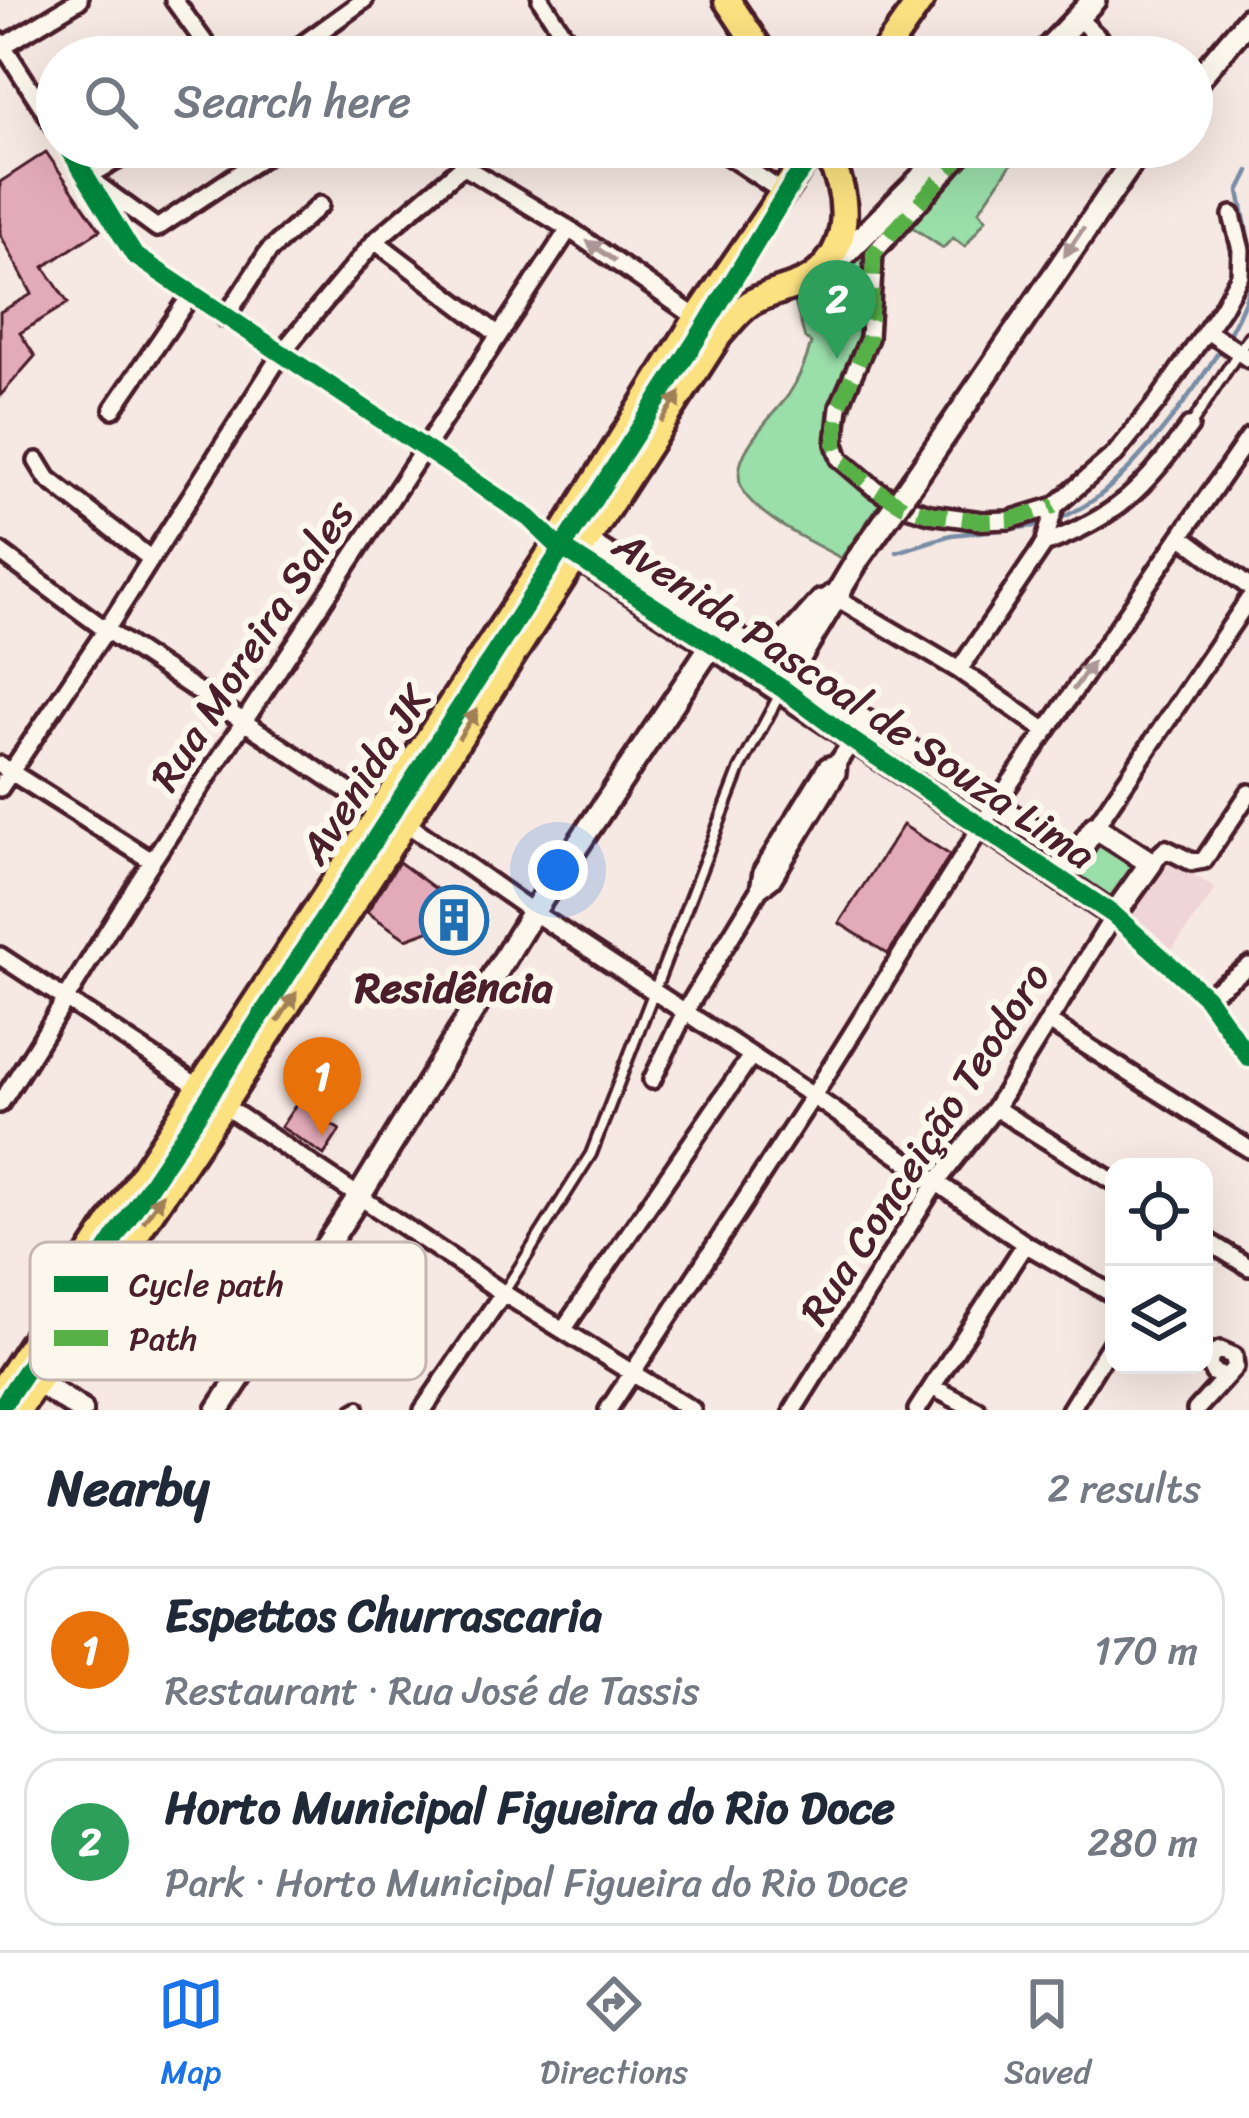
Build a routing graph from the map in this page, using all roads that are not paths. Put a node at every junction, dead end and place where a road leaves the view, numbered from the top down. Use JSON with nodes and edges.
{"nodes":[{"id":1,"x":79,"y":0,"type":"edge"},
{"id":2,"x":174,"y":0,"type":"edge"},
{"id":3,"x":364,"y":0,"type":"edge"},
{"id":4,"x":541,"y":0,"type":"edge"},
{"id":5,"x":727,"y":0,"type":"edge"},
{"id":6,"x":1094,"y":0,"type":"edge"},
{"id":7,"x":911,"y":5,"type":"edge"},
{"id":8,"x":1078,"y":18,"type":"junction"},
{"id":9,"x":1249,"y":20,"type":"edge"},
{"id":10,"x":199,"y":36,"type":"edge"},
{"id":11,"x":314,"y":36,"type":"edge"},
{"id":12,"x":564,"y":36,"type":"edge"},
{"id":13,"x":750,"y":36,"type":"edge"},
{"id":14,"x":893,"y":36,"type":"edge"},
{"id":15,"x":1060,"y":36,"type":"edge"},
{"id":16,"x":1096,"y":36,"type":"edge"},
{"id":17,"x":1,"y":45,"type":"edge"},
{"id":18,"x":1213,"y":62,"type":"edge"},
{"id":19,"x":36,"y":98,"type":"edge"},
{"id":20,"x":81,"y":168,"type":"edge"},
{"id":21,"x":103,"y":168,"type":"edge"},
{"id":22,"x":247,"y":168,"type":"edge"},
{"id":23,"x":461,"y":168,"type":"edge"},
{"id":24,"x":466,"y":168,"type":"edge"},
{"id":25,"x":746,"y":168,"type":"edge"},
{"id":26,"x":805,"y":168,"type":"edge"},
{"id":27,"x":831,"y":168,"type":"edge"},
{"id":28,"x":931,"y":168,"type":"edge"},
{"id":29,"x":950,"y":168,"type":"edge"},
{"id":30,"x":1128,"y":168,"type":"edge"},
{"id":31,"x":87,"y":177,"type":"junction"},
{"id":32,"x":781,"y":191,"type":"junction"},
{"id":33,"x":320,"y":205,"type":"dead end"},
{"id":34,"x":1232,"y":215,"type":"dead end"},
{"id":35,"x":569,"y":229,"type":"junction"},
{"id":36,"x":375,"y":241,"type":"junction"},
{"id":37,"x":811,"y":279,"type":"junction"},
{"id":38,"x":191,"y":296,"type":"junction"},
{"id":39,"x":225,"y":318,"type":"junction"},
{"id":40,"x":697,"y":318,"type":"junction"},
{"id":41,"x":1207,"y":331,"type":"junction"},
{"id":42,"x":499,"y":335,"type":"junction"},
{"id":43,"x":1249,"y":336,"type":"edge"},
{"id":44,"x":283,"y":351,"type":"junction"},
{"id":45,"x":1244,"y":356,"type":"edge"},
{"id":46,"x":112,"y":410,"type":"dead end"},
{"id":47,"x":1190,"y":426,"type":"joint"},
{"id":48,"x":1249,"y":437,"type":"edge"},
{"id":49,"x":423,"y":445,"type":"junction"},
{"id":50,"x":37,"y":461,"type":"dead end"},
{"id":51,"x":1054,"y":506,"type":"junction"},
{"id":52,"x":1181,"y":536,"type":"junction"},
{"id":53,"x":570,"y":542,"type":"junction"},
{"id":54,"x":1044,"y":544,"type":"junction"},
{"id":55,"x":0,"y":552,"type":"edge"},
{"id":56,"x":151,"y":559,"type":"junction"},
{"id":57,"x":1249,"y":587,"type":"edge"},
{"id":58,"x":836,"y":590,"type":"junction"},
{"id":59,"x":1249,"y":599,"type":"edge"},
{"id":60,"x":106,"y":630,"type":"junction"},
{"id":61,"x":717,"y":637,"type":"junction"},
{"id":62,"x":958,"y":670,"type":"junction"},
{"id":63,"x":779,"y":675,"type":"junction"},
{"id":64,"x":245,"y":724,"type":"junction"},
{"id":65,"x":1046,"y":731,"type":"junction"},
{"id":66,"x":858,"y":732,"type":"junction"},
{"id":67,"x":5,"y":768,"type":"edge"},
{"id":68,"x":0,"y":788,"type":"edge"},
{"id":69,"x":1249,"y":794,"type":"edge"},
{"id":70,"x":381,"y":813,"type":"junction"},
{"id":71,"x":988,"y":818,"type":"junction"},
{"id":72,"x":406,"y":823,"type":"junction"},
{"id":73,"x":1096,"y":827,"type":"junction"},
{"id":74,"x":1075,"y":856,"type":"junction"},
{"id":75,"x":152,"y":861,"type":"junction"},
{"id":76,"x":1151,"y":862,"type":"junction"},
{"id":77,"x":1060,"y":878,"type":"junction"},
{"id":78,"x":533,"y":912,"type":"junction"},
{"id":79,"x":1114,"y":915,"type":"junction"},
{"id":80,"x":0,"y":956,"type":"edge"},
{"id":81,"x":1249,"y":966,"type":"edge"},
{"id":82,"x":654,"y":990,"type":"junction"},
{"id":83,"x":1206,"y":997,"type":"junction"},
{"id":84,"x":69,"y":998,"type":"junction"},
{"id":85,"x":686,"y":1010,"type":"junction"},
{"id":86,"x":1049,"y":1022,"type":"junction"},
{"id":87,"x":751,"y":1056,"type":"junction"},
{"id":88,"x":1249,"y":1058,"type":"edge"},
{"id":89,"x":652,"y":1080,"type":"dead end"},
{"id":90,"x":202,"y":1088,"type":"junction"},
{"id":91,"x":813,"y":1096,"type":"junction"},
{"id":92,"x":0,"y":1104,"type":"edge"},
{"id":93,"x":223,"y":1105,"type":"junction"},
{"id":94,"x":995,"y":1108,"type":"junction"},
{"id":95,"x":1249,"y":1149,"type":"edge"},
{"id":96,"x":1105,"y":1176,"type":"edge"},
{"id":97,"x":936,"y":1183,"type":"junction"},
{"id":98,"x":360,"y":1195,"type":"junction"},
{"id":99,"x":100,"y":1242,"type":"edge"},
{"id":100,"x":116,"y":1242,"type":"edge"},
{"id":101,"x":329,"y":1242,"type":"edge"},
{"id":102,"x":1025,"y":1244,"type":"junction"},
{"id":103,"x":1213,"y":1245,"type":"edge"},
{"id":104,"x":1249,"y":1267,"type":"edge"},
{"id":105,"x":1105,"y":1289,"type":"edge"},
{"id":106,"x":503,"y":1293,"type":"junction"},
{"id":107,"x":563,"y":1330,"type":"junction"},
{"id":108,"x":1249,"y":1343,"type":"edge"},
{"id":109,"x":1213,"y":1352,"type":"edge"},
{"id":110,"x":1105,"y":1354,"type":"edge"},
{"id":111,"x":1235,"y":1361,"type":"junction"},
{"id":112,"x":18,"y":1367,"type":"edge"},
{"id":113,"x":634,"y":1371,"type":"junction"},
{"id":114,"x":1213,"y":1371,"type":"edge"},
{"id":115,"x":1204,"y":1374,"type":"edge"},
{"id":116,"x":1223,"y":1376,"type":"junction"},
{"id":117,"x":37,"y":1380,"type":"edge"},
{"id":118,"x":238,"y":1380,"type":"edge"},
{"id":119,"x":932,"y":1387,"type":"junction"},
{"id":120,"x":0,"y":1392,"type":"edge"},
{"id":121,"x":18,"y":1410,"type":"edge"},
{"id":122,"x":81,"y":1410,"type":"edge"},
{"id":123,"x":218,"y":1410,"type":"edge"},
{"id":124,"x":423,"y":1410,"type":"edge"},
{"id":125,"x":608,"y":1410,"type":"edge"},
{"id":126,"x":692,"y":1410,"type":"edge"},
{"id":127,"x":793,"y":1410,"type":"edge"},
{"id":128,"x":917,"y":1410,"type":"edge"},
{"id":129,"x":976,"y":1410,"type":"edge"},
{"id":130,"x":1070,"y":1410,"type":"edge"},
{"id":131,"x":1195,"y":1410,"type":"edge"}],
"edges":[{"from":1,"to":17,"type":"street"},
{"from":2,"to":10,"type":"street"},
{"from":3,"to":11,"type":"street"},
{"from":4,"to":12,"type":"street"},
{"from":5,"to":13,"type":"main road"},
{"from":6,"to":8,"type":"street"},
{"from":7,"to":14,"type":"main road"},
{"from":8,"to":15,"type":"street"},
{"from":8,"to":16,"type":"street"},
{"from":9,"to":18,"type":"street"},
{"from":17,"to":19,"type":"street"},
{"from":20,"to":31,"type":"street"},
{"from":21,"to":31,"type":"street"},
{"from":22,"to":31,"type":"street"},
{"from":23,"to":36,"type":"street"},
{"from":24,"to":35,"type":"street"},
{"from":25,"to":32,"type":"street"},
{"from":26,"to":32,"type":"main road","name":"Avenida JK"},
{"from":27,"to":37,"type":"main road"},
{"from":28,"to":37,"type":"street"},
{"from":29,"to":51,"type":"street"},
{"from":30,"to":58,"type":"street","one_way":true,"bridge":true},
{"from":31,"to":38,"type":"street"},
{"from":32,"to":40,"type":"main road","name":"Avenida JK"},
{"from":33,"to":39,"type":"street"},
{"from":34,"to":41,"type":"street"},
{"from":40,"to":35,"type":"street","one_way":true},
{"from":35,"to":42,"type":"street","name":"Rua Moreira Sales"},
{"from":36,"to":42,"type":"street"},
{"from":36,"to":44,"type":"street"},
{"from":53,"to":37,"type":"main road","name":"Avenida JK","one_way":true},
{"from":38,"to":39,"type":"street"},
{"from":38,"to":46,"type":"street"},
{"from":39,"to":44,"type":"street"},
{"from":40,"to":53,"type":"main road","name":"Avenida JK"},
{"from":41,"to":45,"type":"street"},
{"from":41,"to":51,"type":"street"},
{"from":42,"to":49,"type":"street","name":"Rua Moreira Sales"},
{"from":43,"to":45,"type":"lane"},
{"from":44,"to":49,"type":"street"},
{"from":44,"to":56,"type":"street"},
{"from":45,"to":47,"type":"lane"},
{"from":47,"to":54,"type":"street"},
{"from":48,"to":52,"type":"street"},
{"from":49,"to":53,"type":"street"},
{"from":49,"to":64,"type":"street","name":"Rua Moreira Sales"},
{"from":50,"to":56,"type":"street"},
{"from":51,"to":54,"type":"street"},
{"from":52,"to":57,"type":"street"},
{"from":65,"to":52,"type":"street","one_way":true},
{"from":53,"to":61,"type":"street","name":"Avenida Pascoal de Souza Lima"},
{"from":53,"to":70,"type":"main road","name":"Avenida JK"},
{"from":72,"to":53,"type":"main road","name":"Avenida JK","one_way":true},
{"from":54,"to":62,"type":"street"},
{"from":55,"to":60,"type":"street"},
{"from":56,"to":60,"type":"street"},
{"from":58,"to":62,"type":"street"},
{"from":58,"to":63,"type":"street"},
{"from":59,"to":73,"type":"street"},
{"from":60,"to":64,"type":"street"},
{"from":60,"to":67,"type":"street"},
{"from":61,"to":63,"type":"street","name":"Avenida Pascoal de Souza Lima"},
{"from":61,"to":63,"type":"street","name":"Avenida Pascoal de Souza Lima"},
{"from":61,"to":78,"type":"street"},
{"from":62,"to":65,"type":"street"},
{"from":63,"to":66,"type":"street","name":"Avenida Pascoal de Souza Lima"},
{"from":63,"to":82,"type":"lane"},
{"from":64,"to":70,"type":"street"},
{"from":64,"to":75,"type":"street","name":"Rua Moreira Sales"},
{"from":65,"to":71,"type":"street"},
{"from":66,"to":71,"type":"street","name":"Avenida Pascoal de Souza Lima"},
{"from":66,"to":85,"type":"street"},
{"from":67,"to":68,"type":"street"},
{"from":67,"to":75,"type":"street"},
{"from":69,"to":76,"type":"street"},
{"from":70,"to":90,"type":"main road","name":"Avenida JK"},
{"from":71,"to":74,"type":"street","name":"Avenida Pascoal de Souza Lima"},
{"from":71,"to":77,"type":"street","name":"Avenida Pascoal de Souza Lima"},
{"from":71,"to":91,"type":"street"},
{"from":72,"to":78,"type":"street"},
{"from":93,"to":72,"type":"main road","name":"Avenida JK","one_way":true},
{"from":73,"to":74,"type":"street"},
{"from":73,"to":76,"type":"street"},
{"from":74,"to":77,"type":"street"},
{"from":75,"to":84,"type":"street","name":"Rua Moreira Sales"},
{"from":76,"to":79,"type":"street"},
{"from":77,"to":79,"type":"street","name":"Avenida Pascoal de Souza Lima"},
{"from":78,"to":82,"type":"street"},
{"from":78,"to":98,"type":"street"},
{"from":79,"to":83,"type":"street"},
{"from":79,"to":86,"type":"street","name":"Rua Conceição Teodoro"},
{"from":80,"to":84,"type":"street"},
{"from":81,"to":83,"type":"street"},
{"from":82,"to":85,"type":"street"},
{"from":82,"to":106,"type":"lane"},
{"from":83,"to":88,"type":"street"},
{"from":84,"to":90,"type":"street"},
{"from":84,"to":92,"type":"street","name":"Rua Moreira Sales"},
{"from":85,"to":87,"type":"street"},
{"from":85,"to":89,"type":"street"},
{"from":86,"to":94,"type":"street","name":"Rua Conceição Teodoro"},
{"from":86,"to":95,"type":"street"},
{"from":87,"to":91,"type":"street"},
{"from":87,"to":107,"type":"street"},
{"from":90,"to":99,"type":"main road","name":"Avenida JK"},
{"from":91,"to":97,"type":"street"},
{"from":91,"to":113,"type":"street"},
{"from":93,"to":98,"type":"street"},
{"from":100,"to":93,"type":"main road","name":"Avenida JK","one_way":true},
{"from":94,"to":96,"type":"street"},
{"from":94,"to":97,"type":"street","name":"Rua Conceição Teodoro"},
{"from":97,"to":102,"type":"street"},
{"from":97,"to":127,"type":"street","name":"Rua Conceição Teodoro"},
{"from":98,"to":101,"type":"street"},
{"from":98,"to":106,"type":"street"},
{"from":102,"to":105,"type":"street"},
{"from":102,"to":119,"type":"street"},
{"from":103,"to":104,"type":"street"},
{"from":106,"to":107,"type":"street"},
{"from":106,"to":124,"type":"street"},
{"from":107,"to":113,"type":"street"},
{"from":108,"to":111,"type":"street"},
{"from":109,"to":111,"type":"street"},
{"from":110,"to":130,"type":"street"},
{"from":111,"to":116,"type":"street"},
{"from":112,"to":120,"type":"main road","name":"Avenida JK"},
{"from":112,"to":121,"type":"main road","name":"Avenida JK"},
{"from":113,"to":125,"type":"street"},
{"from":113,"to":126,"type":"street"},
{"from":114,"to":116,"type":"street"},
{"from":115,"to":131,"type":"street"},
{"from":116,"to":131,"type":"street"},
{"from":117,"to":122,"type":"street"},
{"from":118,"to":123,"type":"street"},
{"from":119,"to":128,"type":"street"},
{"from":119,"to":129,"type":"street"}]}
